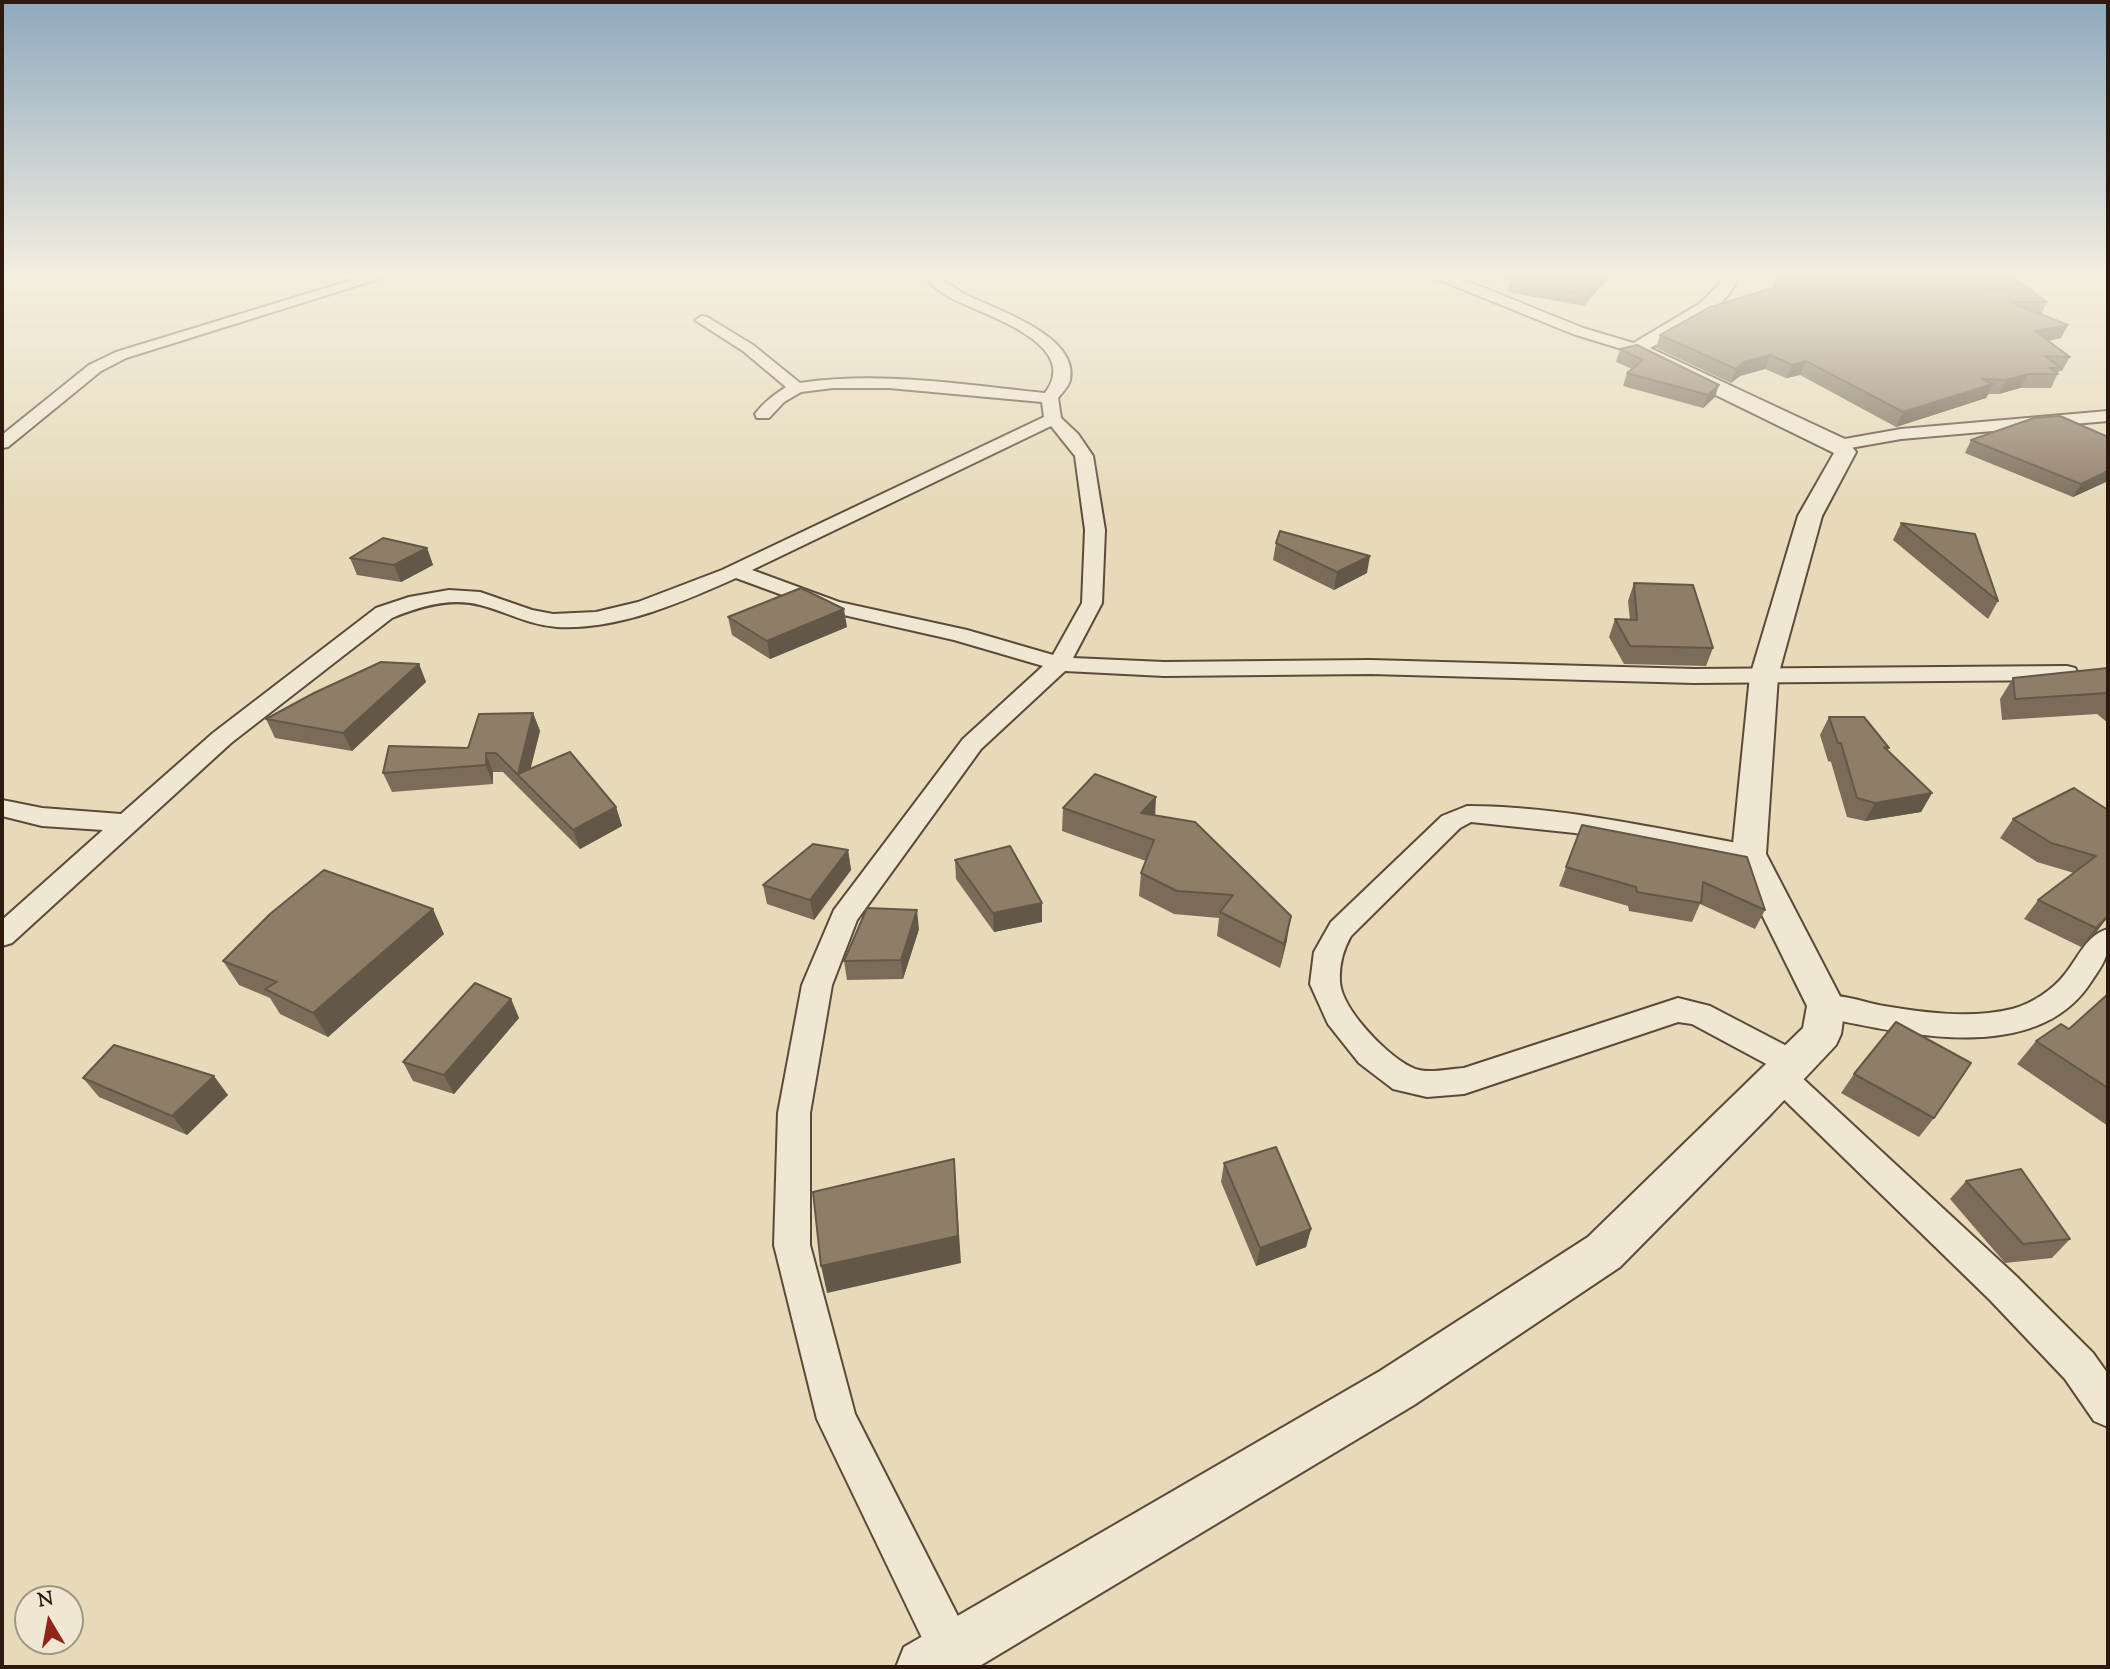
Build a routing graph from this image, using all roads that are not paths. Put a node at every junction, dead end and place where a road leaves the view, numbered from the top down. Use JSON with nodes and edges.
{"nodes":[{"id":1,"x":128,"y":353,"type":"edge"},
{"id":2,"x":754,"y":353,"type":"edge"},
{"id":3,"x":1054,"y":353,"type":"edge"},
{"id":4,"x":1645,"y":353,"type":"edge"},
{"id":5,"x":797,"y":388,"type":"junction"},
{"id":6,"x":1051,"y":408,"type":"junction"},
{"id":7,"x":763,"y":414,"type":"dead end"},
{"id":8,"x":2108,"y":416,"type":"edge"},
{"id":9,"x":2,"y":443,"type":"edge"},
{"id":10,"x":1839,"y":445,"type":"junction"},
{"id":11,"x":735,"y":571,"type":"junction"},
{"id":12,"x":1059,"y":664,"type":"junction"},
{"id":13,"x":2067,"y":673,"type":"edge"},
{"id":14,"x":1764,"y":676,"type":"junction"},
{"id":15,"x":2,"y":808,"type":"edge"},
{"id":16,"x":125,"y":823,"type":"junction"},
{"id":17,"x":1749,"y":854,"type":"junction"},
{"id":18,"x":2,"y":936,"type":"edge"},
{"id":19,"x":2108,"y":939,"type":"edge"},
{"id":20,"x":1826,"y":1006,"type":"junction"},
{"id":21,"x":1787,"y":1071,"type":"junction"},
{"id":22,"x":2108,"y":1407,"type":"edge"},
{"id":23,"x":938,"y":1660,"type":"edge"}],
"edges":[{"from":1,"to":9,"type":"street"},
{"from":2,"to":5,"type":"street"},
{"from":3,"to":6,"type":"street"},
{"from":4,"to":10,"type":"street"},
{"from":5,"to":6,"type":"street"},
{"from":5,"to":7,"type":"street"},
{"from":6,"to":11,"type":"street"},
{"from":6,"to":12,"type":"street"},
{"from":8,"to":10,"type":"street"},
{"from":10,"to":14,"type":"street"},
{"from":11,"to":12,"type":"street"},
{"from":11,"to":16,"type":"street"},
{"from":12,"to":14,"type":"street"},
{"from":12,"to":23,"type":"street"},
{"from":13,"to":14,"type":"street"},
{"from":14,"to":17,"type":"street"},
{"from":15,"to":16,"type":"street"},
{"from":16,"to":18,"type":"street"},
{"from":17,"to":20,"type":"street"},
{"from":17,"to":21,"type":"street"},
{"from":19,"to":20,"type":"street"},
{"from":20,"to":21,"type":"street"},
{"from":21,"to":22,"type":"street"},
{"from":21,"to":23,"type":"street"}]}
